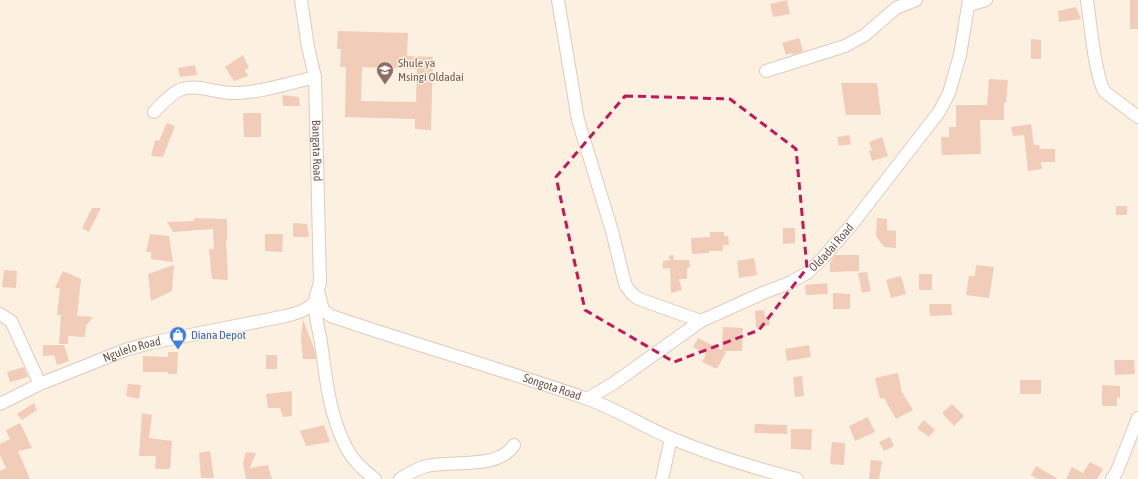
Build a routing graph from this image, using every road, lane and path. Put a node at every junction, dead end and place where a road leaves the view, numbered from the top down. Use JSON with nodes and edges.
{"nodes":[{"id":1,"x":301,"y":0,"type":"edge"},
{"id":2,"x":558,"y":0,"type":"edge"},
{"id":3,"x":916,"y":0,"type":"edge"},
{"id":4,"x":986,"y":0,"type":"edge"},
{"id":5,"x":1087,"y":0,"type":"edge"},
{"id":6,"x":969,"y":2,"type":"edge"},
{"id":7,"x":766,"y":71,"type":"dead end"},
{"id":8,"x":315,"y":77,"type":"junction"},
{"id":9,"x":154,"y":112,"type":"dead end"},
{"id":10,"x":1138,"y":117,"type":"edge"},
{"id":11,"x":316,"y":297,"type":"junction"},
{"id":12,"x":0,"y":314,"type":"edge"},
{"id":13,"x":700,"y":321,"type":"junction"},
{"id":14,"x":40,"y":384,"type":"junction"},
{"id":15,"x":587,"y":399,"type":"junction"},
{"id":16,"x":0,"y":404,"type":"edge"},
{"id":17,"x":1138,"y":418,"type":"edge"},
{"id":18,"x":671,"y":438,"type":"junction"},
{"id":19,"x":514,"y":445,"type":"dead end"},
{"id":20,"x":375,"y":479,"type":"edge"},
{"id":21,"x":400,"y":479,"type":"edge"},
{"id":22,"x":662,"y":479,"type":"edge"},
{"id":23,"x":797,"y":479,"type":"edge"},
{"id":24,"x":1112,"y":479,"type":"edge"}],
"edges":[{"from":1,"to":8,"type":"street","name":"Bangata Road"},
{"from":2,"to":13,"type":"street"},
{"from":3,"to":7,"type":"street"},
{"from":4,"to":6,"type":"street"},
{"from":5,"to":10,"type":"street"},
{"from":6,"to":13,"type":"street","name":"Oldadai Road"},
{"from":8,"to":9,"type":"street"},
{"from":8,"to":11,"type":"street","name":"Bangata Road"},
{"from":11,"to":14,"type":"street","name":"Ngulelo Road"},
{"from":11,"to":15,"type":"street","name":"Songota Road"},
{"from":11,"to":20,"type":"street"},
{"from":12,"to":14,"type":"street"},
{"from":13,"to":15,"type":"street","name":"Oldadai Road"},
{"from":14,"to":16,"type":"street","name":"Ngulelo Road"},
{"from":15,"to":18,"type":"street","name":"Songota Road"},
{"from":17,"to":24,"type":"street"},
{"from":18,"to":22,"type":"street"},
{"from":18,"to":23,"type":"street","name":"Songota Road"},
{"from":19,"to":21,"type":"street"}]}
